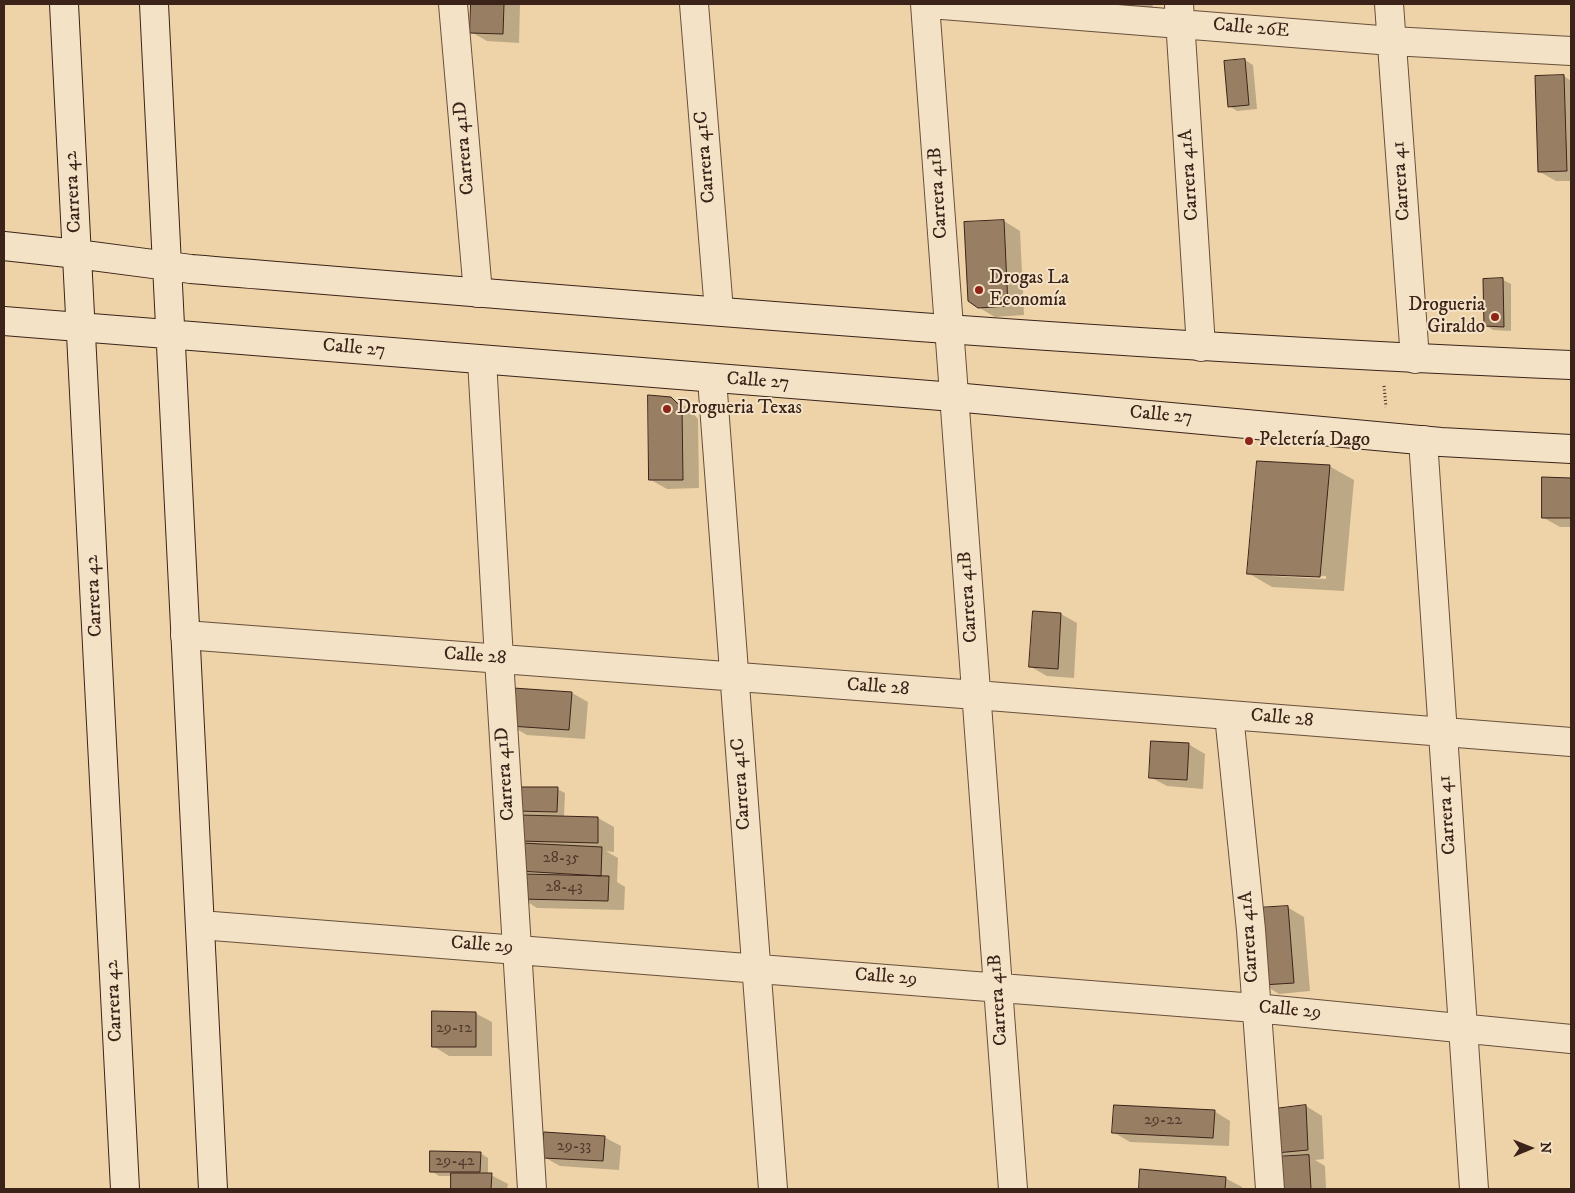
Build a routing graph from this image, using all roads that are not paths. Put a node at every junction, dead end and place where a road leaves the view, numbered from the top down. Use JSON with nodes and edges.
{"nodes":[{"id":1,"x":64,"y":4,"type":"edge"},
{"id":2,"x":154,"y":4,"type":"edge"},
{"id":3,"x":453,"y":4,"type":"edge"},
{"id":4,"x":694,"y":4,"type":"edge"},
{"id":5,"x":925,"y":4,"type":"edge"},
{"id":6,"x":930,"y":4,"type":"edge"},
{"id":7,"x":1389,"y":4,"type":"edge"},
{"id":8,"x":1179,"y":13,"type":"edge"},
{"id":9,"x":1392,"y":41,"type":"junction"},
{"id":10,"x":1571,"y":51,"type":"edge"},
{"id":11,"x":4,"y":246,"type":"edge"},
{"id":12,"x":77,"y":254,"type":"junction"},
{"id":13,"x":167,"y":266,"type":"junction"},
{"id":14,"x":478,"y":293,"type":"junction"},
{"id":15,"x":718,"y":311,"type":"junction"},
{"id":16,"x":4,"y":321,"type":"edge"},
{"id":17,"x":81,"y":327,"type":"junction"},
{"id":18,"x":950,"y":330,"type":"junction"},
{"id":19,"x":170,"y":334,"type":"junction"},
{"id":20,"x":1201,"y":347,"type":"junction"},
{"id":21,"x":1415,"y":359,"type":"junction"},
{"id":22,"x":482,"y":360,"type":"junction"},
{"id":23,"x":1571,"y":365,"type":"edge"},
{"id":24,"x":712,"y":378,"type":"junction"},
{"id":25,"x":954,"y":397,"type":"junction"},
{"id":26,"x":1423,"y":440,"type":"junction"},
{"id":27,"x":1571,"y":449,"type":"edge"},
{"id":28,"x":185,"y":635,"type":"junction"},
{"id":29,"x":499,"y":659,"type":"junction"},
{"id":30,"x":734,"y":677,"type":"junction"},
{"id":31,"x":976,"y":695,"type":"junction"},
{"id":32,"x":1230,"y":715,"type":"junction"},
{"id":33,"x":1443,"y":733,"type":"junction"},
{"id":34,"x":1571,"y":742,"type":"edge"},
{"id":35,"x":200,"y":925,"type":"junction"},
{"id":36,"x":518,"y":949,"type":"junction"},
{"id":37,"x":756,"y":968,"type":"junction"},
{"id":38,"x":998,"y":987,"type":"junction"},
{"id":39,"x":1255,"y":1008,"type":"junction"},
{"id":40,"x":1463,"y":1028,"type":"junction"},
{"id":41,"x":1571,"y":1039,"type":"edge"},
{"id":42,"x":125,"y":1189,"type":"edge"},
{"id":43,"x":213,"y":1189,"type":"edge"},
{"id":44,"x":532,"y":1189,"type":"edge"},
{"id":45,"x":773,"y":1189,"type":"edge"},
{"id":46,"x":1013,"y":1189,"type":"edge"},
{"id":47,"x":1270,"y":1189,"type":"edge"},
{"id":48,"x":1474,"y":1189,"type":"edge"}],
"edges":[{"from":1,"to":12,"type":"street","name":"Carrera 42"},
{"from":2,"to":13,"type":"street"},
{"from":3,"to":14,"type":"street","name":"Carrera 41D"},
{"from":4,"to":15,"type":"street","name":"Carrera 41C"},
{"from":5,"to":18,"type":"street","name":"Carrera 41B"},
{"from":6,"to":8,"type":"street","name":"Calle 26E"},
{"from":7,"to":9,"type":"street","name":"Carrera 41"},
{"from":8,"to":9,"type":"street","name":"Calle 26E"},
{"from":8,"to":20,"type":"street","name":"Carrera 41A"},
{"from":9,"to":10,"type":"street","name":"Calle 26E"},
{"from":9,"to":21,"type":"street","name":"Carrera 41"},
{"from":11,"to":12,"type":"street"},
{"from":12,"to":13,"type":"street"},
{"from":12,"to":17,"type":"street","name":"Carrera 42"},
{"from":13,"to":14,"type":"street"},
{"from":13,"to":19,"type":"street"},
{"from":14,"to":15,"type":"street"},
{"from":15,"to":18,"type":"street"},
{"from":16,"to":17,"type":"street","name":"Calle 27"},
{"from":17,"to":19,"type":"street","name":"Calle 27"},
{"from":17,"to":42,"type":"street","name":"Carrera 42"},
{"from":18,"to":20,"type":"street"},
{"from":18,"to":25,"type":"street","name":"Carrera 41B"},
{"from":19,"to":22,"type":"street","name":"Calle 27"},
{"from":19,"to":28,"type":"street"},
{"from":20,"to":21,"type":"street"},
{"from":21,"to":23,"type":"street"},
{"from":22,"to":24,"type":"street","name":"Calle 27"},
{"from":22,"to":29,"type":"street","name":"Carrera 41D"},
{"from":24,"to":25,"type":"street","name":"Calle 27"},
{"from":24,"to":30,"type":"street","name":"Carrera 41C"},
{"from":25,"to":26,"type":"street","name":"Calle 27"},
{"from":25,"to":31,"type":"street","name":"Carrera 41B"},
{"from":26,"to":27,"type":"street","name":"Calle 27"},
{"from":26,"to":33,"type":"street","name":"Carrera 41"},
{"from":28,"to":29,"type":"street","name":"Calle 28"},
{"from":28,"to":35,"type":"street"},
{"from":29,"to":30,"type":"street","name":"Calle 28"},
{"from":29,"to":36,"type":"street","name":"Carrera 41D"},
{"from":30,"to":31,"type":"street","name":"Calle 28"},
{"from":30,"to":37,"type":"street","name":"Carrera 41C"},
{"from":31,"to":32,"type":"street","name":"Calle 28"},
{"from":31,"to":38,"type":"street","name":"Carrera 41B"},
{"from":32,"to":33,"type":"street","name":"Calle 28"},
{"from":32,"to":39,"type":"street","name":"Carrera 41A"},
{"from":33,"to":34,"type":"street","name":"Calle 28"},
{"from":33,"to":40,"type":"street","name":"Carrera 41"},
{"from":35,"to":36,"type":"street","name":"Calle 29"},
{"from":35,"to":43,"type":"street"},
{"from":36,"to":37,"type":"street","name":"Calle 29"},
{"from":36,"to":44,"type":"street","name":"Carrera 41D"},
{"from":37,"to":38,"type":"street","name":"Calle 29"},
{"from":37,"to":45,"type":"street","name":"Carrera 41C"},
{"from":38,"to":39,"type":"street","name":"Calle 29"},
{"from":38,"to":46,"type":"street","name":"Carrera 41B"},
{"from":39,"to":40,"type":"street","name":"Calle 29"},
{"from":39,"to":47,"type":"street","name":"Carrera 41A"},
{"from":40,"to":41,"type":"street","name":"Calle 29"},
{"from":40,"to":48,"type":"street","name":"Carrera 41"}]}
